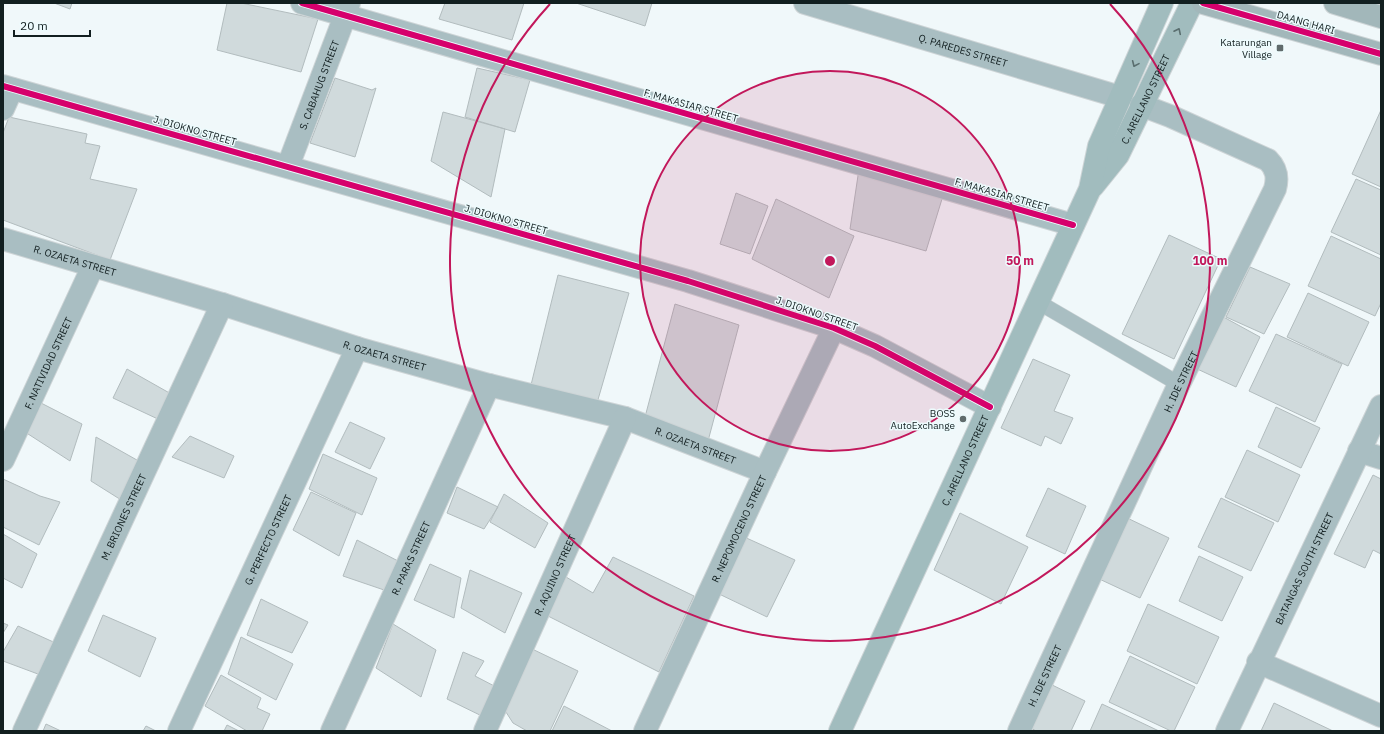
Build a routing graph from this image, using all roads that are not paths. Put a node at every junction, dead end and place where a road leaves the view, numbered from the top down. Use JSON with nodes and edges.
{"nodes":[{"id":1,"x":302,"y":3,"type":"edge"},
{"id":2,"x":805,"y":3,"type":"edge"},
{"id":3,"x":1162,"y":3,"type":"edge"},
{"id":4,"x":1192,"y":3,"type":"edge"},
{"id":5,"x":1203,"y":3,"type":"edge"},
{"id":6,"x":1335,"y":3,"type":"edge"},
{"id":7,"x":347,"y":9,"type":"edge"},
{"id":8,"x":1381,"y":17,"type":"edge"},
{"id":9,"x":1381,"y":54,"type":"edge"},
{"id":10,"x":7,"y":88,"type":"edge"},
{"id":11,"x":1120,"y":97,"type":"junction"},
{"id":12,"x":1141,"y":105,"type":"junction"},
{"id":13,"x":3,"y":109,"type":"edge"},
{"id":14,"x":288,"y":166,"type":"junction"},
{"id":15,"x":1090,"y":189,"type":"junction"},
{"id":16,"x":1073,"y":225,"type":"junction"},
{"id":17,"x":3,"y":239,"type":"edge"},
{"id":18,"x":93,"y":266,"type":"junction"},
{"id":19,"x":1038,"y":302,"type":"junction"},
{"id":20,"x":222,"y":304,"type":"junction"},
{"id":21,"x":834,"y":328,"type":"junction"},
{"id":22,"x":357,"y":348,"type":"junction"},
{"id":23,"x":1179,"y":384,"type":"junction"},
{"id":24,"x":489,"y":385,"type":"junction"},
{"id":25,"x":1381,"y":406,"type":"edge"},
{"id":26,"x":990,"y":407,"type":"junction"},
{"id":27,"x":625,"y":418,"type":"junction"},
{"id":28,"x":1359,"y":451,"type":"junction"},
{"id":29,"x":1381,"y":458,"type":"edge"},
{"id":30,"x":3,"y":460,"type":"edge"},
{"id":31,"x":765,"y":472,"type":"junction"},
{"id":32,"x":1258,"y":662,"type":"junction"},
{"id":33,"x":1381,"y":716,"type":"edge"},
{"id":34,"x":24,"y":731,"type":"edge"},
{"id":35,"x":179,"y":731,"type":"edge"},
{"id":36,"x":332,"y":731,"type":"edge"},
{"id":37,"x":485,"y":731,"type":"edge"},
{"id":38,"x":645,"y":731,"type":"edge"},
{"id":39,"x":840,"y":731,"type":"edge"},
{"id":40,"x":1019,"y":731,"type":"edge"},
{"id":41,"x":1226,"y":731,"type":"edge"}],
"edges":[{"from":1,"to":7,"type":"street","name":"F. MAKASIAR STREET"},
{"from":2,"to":11,"type":"street","name":"Q. PAREDES STREET"},
{"from":3,"to":11,"type":"street","name":"C. ARELLANO STREET","one_way":true},
{"from":12,"to":4,"type":"street","name":"C. ARELLANO STREET","one_way":true},
{"from":5,"to":9,"type":"main road","name":"DAANG HARI"},
{"from":6,"to":8,"type":"main road"},
{"from":7,"to":14,"type":"street","name":"S. CABAHUG STREET"},
{"from":7,"to":16,"type":"street","name":"F. MAKASIAR STREET"},
{"from":10,"to":13,"type":"street"},
{"from":10,"to":14,"type":"street","name":"J. DIOKNO STREET"},
{"from":11,"to":15,"type":"street","name":"C. ARELLANO STREET"},
{"from":12,"to":15,"type":"street","name":"C. ARELLANO STREET"},
{"from":12,"to":23,"type":"street","name":"H. IDE STREET"},
{"from":14,"to":21,"type":"street","name":"J. DIOKNO STREET"},
{"from":15,"to":16,"type":"street","name":"C. ARELLANO STREET"},
{"from":16,"to":19,"type":"street","name":"C. ARELLANO STREET"},
{"from":17,"to":18,"type":"street","name":"R. OZAETA STREET"},
{"from":18,"to":20,"type":"street","name":"R. OZAETA STREET"},
{"from":18,"to":30,"type":"street","name":"F. NATIVIDAD STREET"},
{"from":19,"to":23,"type":"lane"},
{"from":19,"to":26,"type":"street","name":"C. ARELLANO STREET"},
{"from":20,"to":22,"type":"street","name":"R. OZAETA STREET"},
{"from":20,"to":34,"type":"street","name":"M. BRIONES STREET"},
{"from":21,"to":26,"type":"street","name":"J. DIOKNO STREET"},
{"from":21,"to":31,"type":"street","name":"R. NEPOMOCENO STREET"},
{"from":22,"to":24,"type":"street","name":"R. OZAETA STREET"},
{"from":22,"to":35,"type":"street","name":"G. PERFECTO STREET"},
{"from":23,"to":40,"type":"street","name":"H. IDE STREET"},
{"from":24,"to":27,"type":"street","name":"R. OZAETA STREET"},
{"from":24,"to":36,"type":"street","name":"R. PARAS STREET"},
{"from":25,"to":28,"type":"street","name":"BATANGAS SOUTH STREET"},
{"from":26,"to":39,"type":"street","name":"C. ARELLANO STREET"},
{"from":27,"to":31,"type":"street","name":"R. OZAETA STREET"},
{"from":27,"to":37,"type":"street","name":"R. AQUINO STREET"},
{"from":28,"to":29,"type":"street"},
{"from":28,"to":32,"type":"street","name":"BATANGAS SOUTH STREET"},
{"from":31,"to":38,"type":"street","name":"R. NEPOMOCENO STREET"},
{"from":32,"to":33,"type":"street"},
{"from":32,"to":41,"type":"street","name":"BATANGAS SOUTH STREET"}]}
